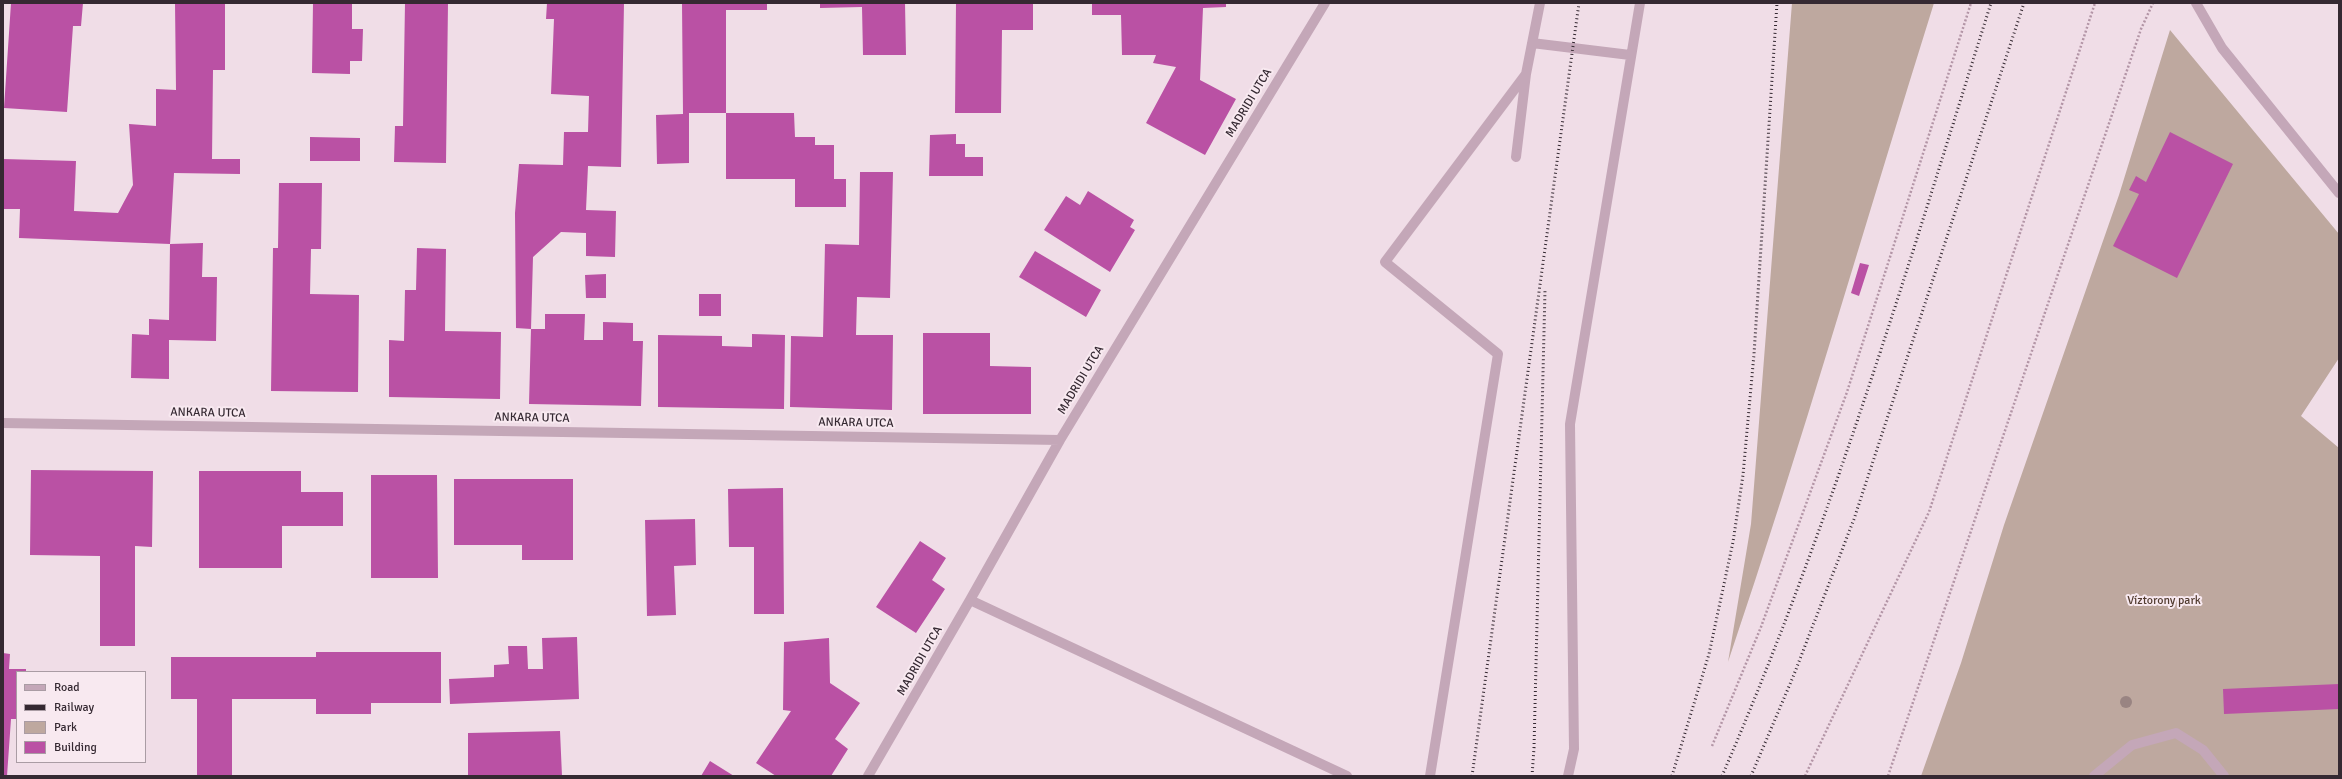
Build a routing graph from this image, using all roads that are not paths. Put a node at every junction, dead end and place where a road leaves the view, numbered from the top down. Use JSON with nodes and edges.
{"nodes":[{"id":1,"x":1325,"y":3,"type":"edge"},
{"id":2,"x":1540,"y":3,"type":"edge"},
{"id":3,"x":1640,"y":3,"type":"edge"},
{"id":4,"x":2196,"y":3,"type":"edge"},
{"id":5,"x":1532,"y":43,"type":"junction"},
{"id":6,"x":1630,"y":55,"type":"junction"},
{"id":7,"x":1526,"y":74,"type":"junction"},
{"id":8,"x":1516,"y":157,"type":"dead end"},
{"id":9,"x":2339,"y":193,"type":"edge"},
{"id":10,"x":3,"y":423,"type":"edge"},
{"id":11,"x":1060,"y":440,"type":"junction"},
{"id":12,"x":970,"y":600,"type":"junction"},
{"id":13,"x":868,"y":776,"type":"edge"},
{"id":14,"x":1347,"y":776,"type":"edge"},
{"id":15,"x":1430,"y":776,"type":"edge"},
{"id":16,"x":1568,"y":776,"type":"edge"},
{"id":17,"x":2094,"y":776,"type":"edge"},
{"id":18,"x":2224,"y":776,"type":"edge"}],
"edges":[{"from":1,"to":11,"type":"street","name":"MADRIDI UTCA"},
{"from":2,"to":5,"type":"street"},
{"from":3,"to":6,"type":"street"},
{"from":4,"to":9,"type":"street"},
{"from":5,"to":6,"type":"street"},
{"from":5,"to":7,"type":"street"},
{"from":6,"to":16,"type":"street"},
{"from":7,"to":8,"type":"street"},
{"from":7,"to":15,"type":"street"},
{"from":10,"to":11,"type":"street","name":"ANKARA UTCA"},
{"from":11,"to":12,"type":"street","name":"MADRIDI UTCA"},
{"from":12,"to":13,"type":"street","name":"MADRIDI UTCA"},
{"from":12,"to":14,"type":"street"},
{"from":17,"to":18,"type":"street"}]}
